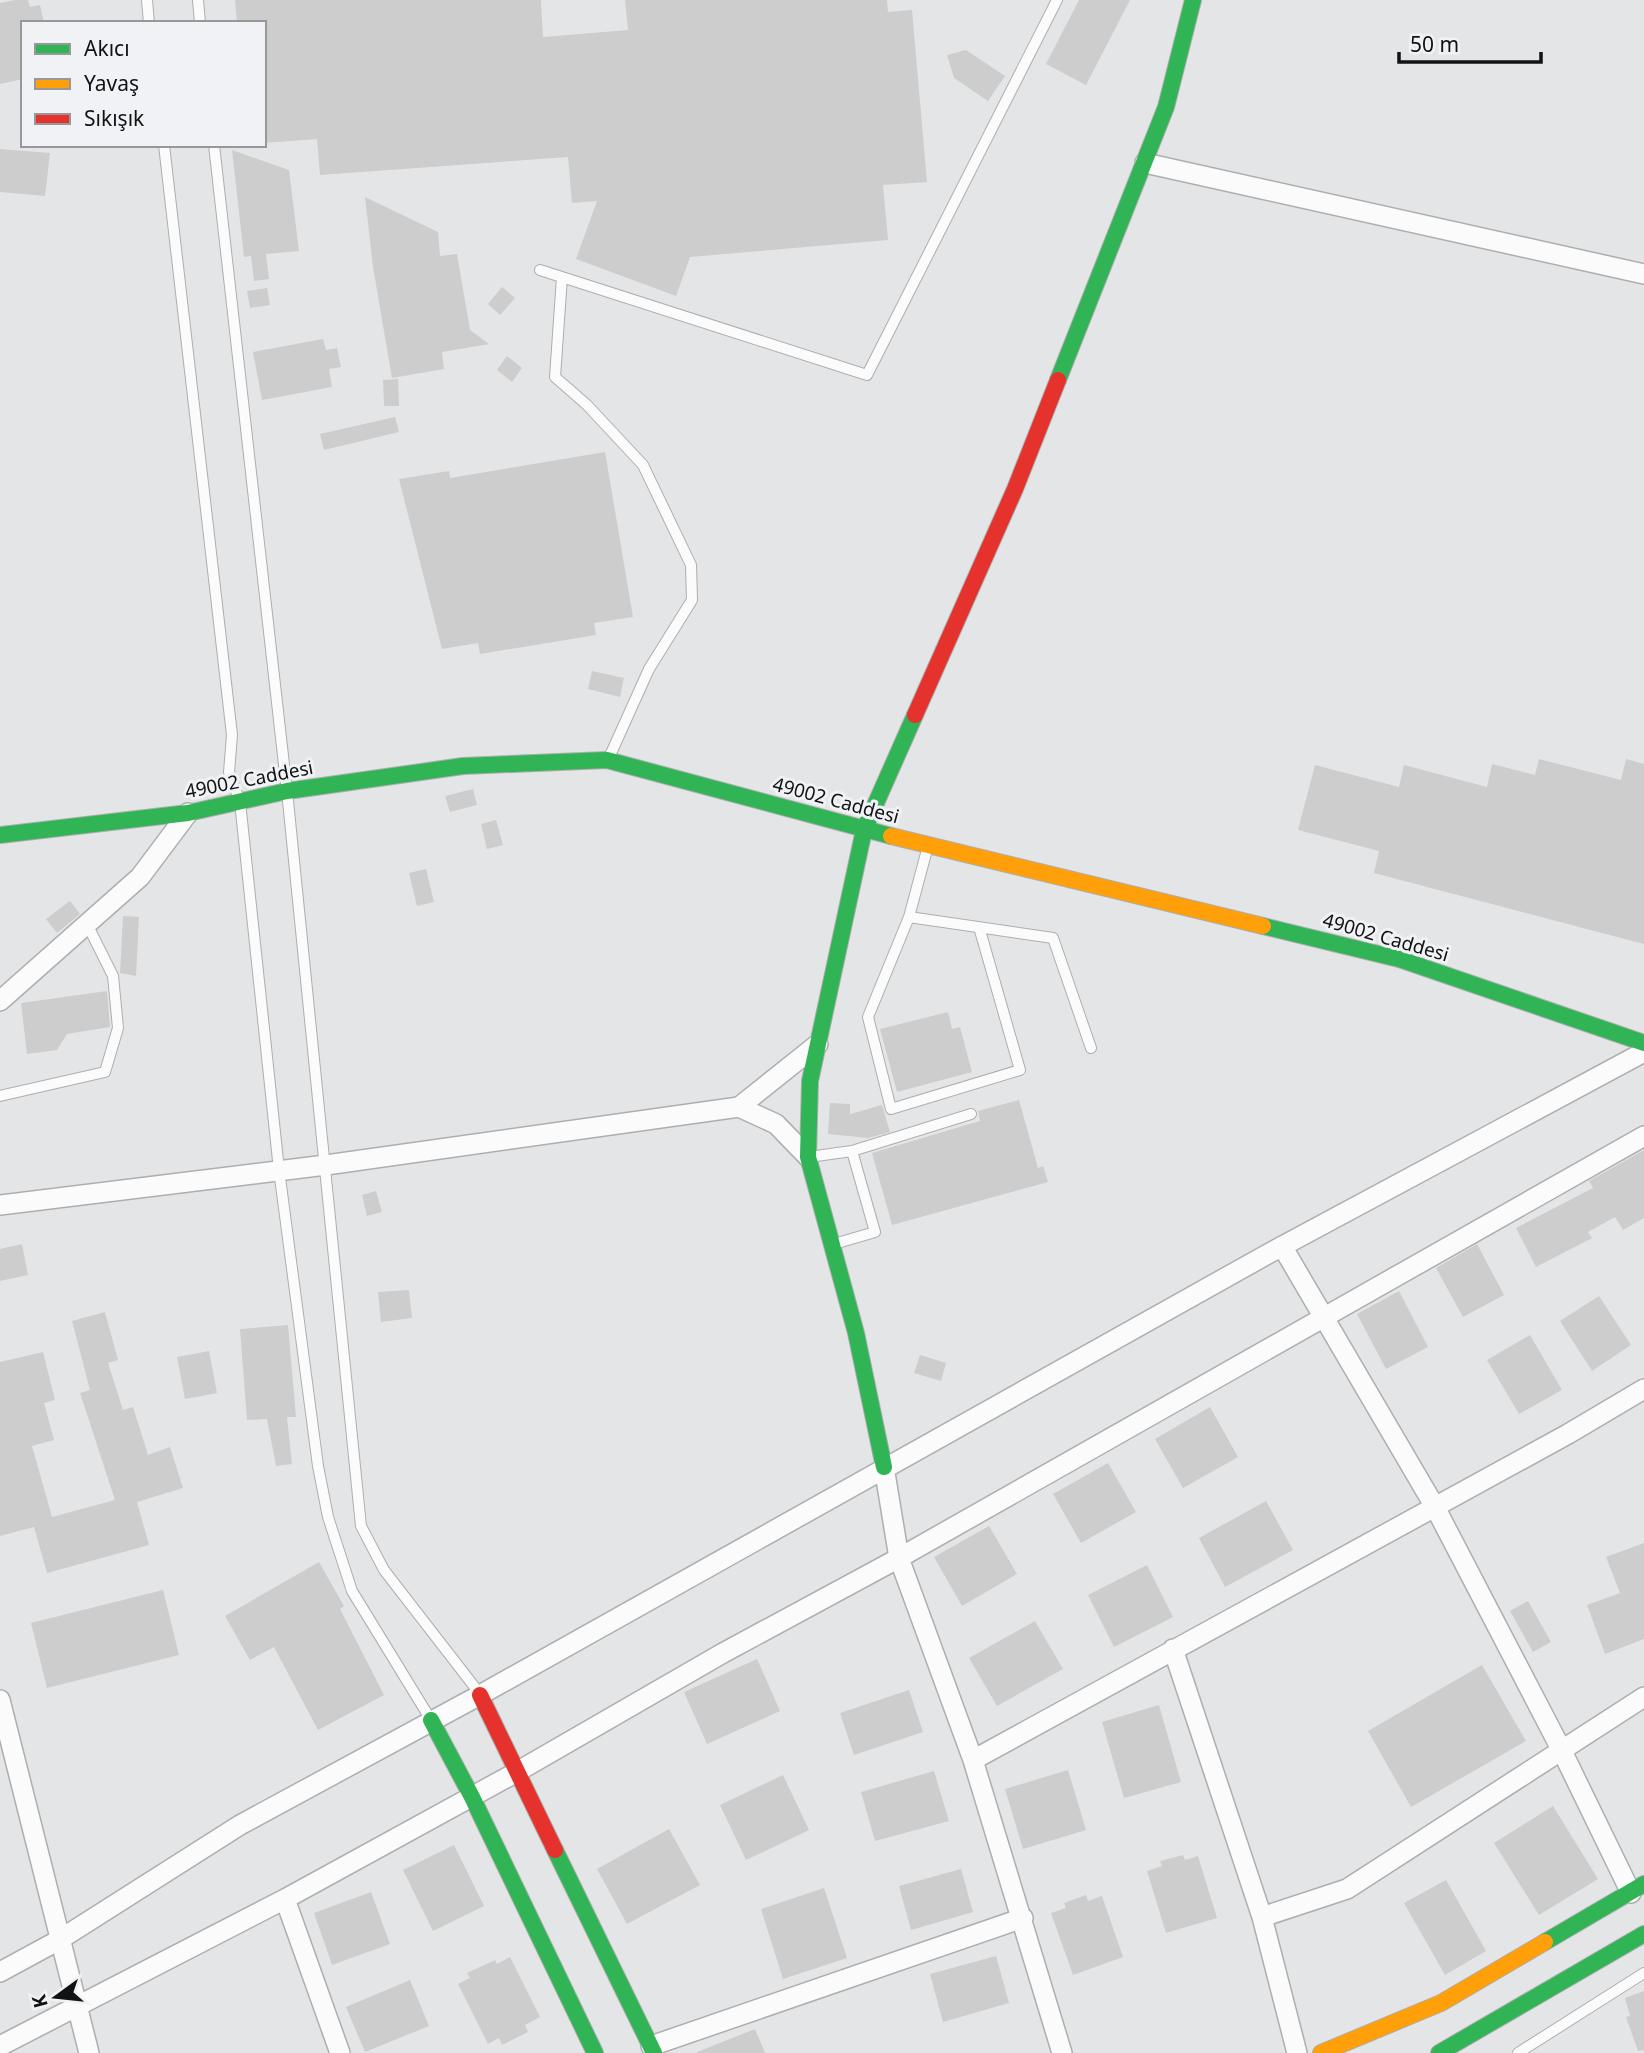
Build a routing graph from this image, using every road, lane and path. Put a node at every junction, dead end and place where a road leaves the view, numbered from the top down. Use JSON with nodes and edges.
{"nodes":[{"id":1,"x":147,"y":0,"type":"edge"},
{"id":2,"x":198,"y":0,"type":"edge"},
{"id":3,"x":1057,"y":0,"type":"edge"},
{"id":4,"x":1192,"y":0,"type":"edge"},
{"id":5,"x":149,"y":21,"type":"edge"},
{"id":6,"x":200,"y":21,"type":"edge"},
{"id":7,"x":164,"y":147,"type":"edge"},
{"id":8,"x":214,"y":147,"type":"edge"},
{"id":9,"x":1145,"y":163,"type":"junction"},
{"id":10,"x":540,"y":270,"type":"dead end"},
{"id":11,"x":1644,"y":274,"type":"edge"},
{"id":12,"x":562,"y":277,"type":"junction"},
{"id":13,"x":607,"y":760,"type":"junction"},
{"id":14,"x":288,"y":791,"type":"junction"},
{"id":15,"x":240,"y":802,"type":"junction"},
{"id":16,"x":188,"y":813,"type":"junction"},
{"id":17,"x":864,"y":830,"type":"junction"},
{"id":18,"x":0,"y":835,"type":"edge"},
{"id":19,"x":928,"y":846,"type":"junction"},
{"id":20,"x":909,"y":917,"type":"junction"},
{"id":21,"x":87,"y":924,"type":"junction"},
{"id":22,"x":979,"y":927,"type":"junction"},
{"id":23,"x":0,"y":1001,"type":"edge"},
{"id":24,"x":1644,"y":1043,"type":"edge"},
{"id":25,"x":818,"y":1044,"type":"junction"},
{"id":26,"x":1091,"y":1048,"type":"dead end"},
{"id":27,"x":1644,"y":1052,"type":"edge"},
{"id":28,"x":0,"y":1096,"type":"edge"},
{"id":29,"x":739,"y":1107,"type":"junction"},
{"id":30,"x":971,"y":1114,"type":"dead end"},
{"id":31,"x":1644,"y":1136,"type":"edge"},
{"id":32,"x":852,"y":1151,"type":"junction"},
{"id":33,"x":808,"y":1157,"type":"junction"},
{"id":34,"x":326,"y":1165,"type":"junction"},
{"id":35,"x":279,"y":1171,"type":"junction"},
{"id":36,"x":0,"y":1205,"type":"edge"},
{"id":37,"x":831,"y":1245,"type":"junction"},
{"id":38,"x":1282,"y":1246,"type":"junction"},
{"id":39,"x":1324,"y":1319,"type":"junction"},
{"id":40,"x":1644,"y":1389,"type":"edge"},
{"id":41,"x":884,"y":1467,"type":"junction"},
{"id":42,"x":1435,"y":1507,"type":"junction"},
{"id":43,"x":899,"y":1558,"type":"junction"},
{"id":44,"x":1173,"y":1649,"type":"junction"},
{"id":45,"x":480,"y":1695,"type":"junction"},
{"id":46,"x":1644,"y":1697,"type":"edge"},
{"id":47,"x":0,"y":1700,"type":"edge"},
{"id":48,"x":430,"y":1720,"type":"junction"},
{"id":49,"x":1561,"y":1749,"type":"junction"},
{"id":50,"x":973,"y":1760,"type":"junction"},
{"id":51,"x":516,"y":1773,"type":"junction"},
{"id":52,"x":472,"y":1797,"type":"junction"},
{"id":53,"x":1637,"y":1889,"type":"edge"},
{"id":54,"x":285,"y":1899,"type":"junction"},
{"id":55,"x":1023,"y":1917,"type":"junction"},
{"id":56,"x":1262,"y":1917,"type":"junction"},
{"id":57,"x":1644,"y":1934,"type":"edge"},
{"id":58,"x":59,"y":1940,"type":"junction"},
{"id":59,"x":0,"y":1972,"type":"edge"},
{"id":60,"x":1644,"y":1973,"type":"edge"},
{"id":61,"x":77,"y":2007,"type":"junction"},
{"id":62,"x":0,"y":2046,"type":"edge"},
{"id":63,"x":652,"y":2049,"type":"edge"},
{"id":64,"x":89,"y":2053,"type":"edge"},
{"id":65,"x":340,"y":2053,"type":"edge"},
{"id":66,"x":595,"y":2053,"type":"edge"},
{"id":67,"x":1062,"y":2053,"type":"edge"},
{"id":68,"x":1297,"y":2053,"type":"edge"},
{"id":69,"x":1321,"y":2053,"type":"edge"},
{"id":70,"x":1438,"y":2053,"type":"edge"},
{"id":71,"x":1518,"y":2053,"type":"edge"}],
"edges":[{"from":1,"to":5,"type":"lane"},
{"from":2,"to":6,"type":"lane"},
{"from":3,"to":12,"type":"lane"},
{"from":4,"to":9,"type":"street"},
{"from":7,"to":15,"type":"lane"},
{"from":8,"to":14,"type":"lane"},
{"from":9,"to":11,"type":"street"},
{"from":9,"to":17,"type":"street"},
{"from":10,"to":12,"type":"lane"},
{"from":12,"to":13,"type":"lane"},
{"from":13,"to":14,"type":"street","name":"49002 Caddesi"},
{"from":13,"to":17,"type":"street","name":"49002 Caddesi"},
{"from":14,"to":15,"type":"street","name":"49002 Caddesi"},
{"from":14,"to":34,"type":"lane"},
{"from":15,"to":16,"type":"street","name":"49002 Caddesi"},
{"from":15,"to":35,"type":"lane"},
{"from":16,"to":18,"type":"street","name":"49002 Caddesi"},
{"from":16,"to":21,"type":"street"},
{"from":17,"to":19,"type":"street","name":"49002 Caddesi"},
{"from":17,"to":25,"type":"street"},
{"from":19,"to":20,"type":"lane"},
{"from":19,"to":24,"type":"street","name":"49002 Caddesi"},
{"from":20,"to":22,"type":"lane"},
{"from":20,"to":22,"type":"lane"},
{"from":21,"to":23,"type":"street"},
{"from":21,"to":28,"type":"lane"},
{"from":22,"to":26,"type":"lane"},
{"from":25,"to":29,"type":"street"},
{"from":25,"to":33,"type":"street"},
{"from":27,"to":38,"type":"street"},
{"from":29,"to":33,"type":"street"},
{"from":29,"to":34,"type":"street"},
{"from":30,"to":32,"type":"lane"},
{"from":31,"to":39,"type":"street"},
{"from":32,"to":33,"type":"lane"},
{"from":32,"to":37,"type":"lane"},
{"from":33,"to":37,"type":"street"},
{"from":34,"to":35,"type":"street"},
{"from":34,"to":45,"type":"lane"},
{"from":35,"to":36,"type":"street"},
{"from":35,"to":48,"type":"lane"},
{"from":37,"to":41,"type":"street"},
{"from":38,"to":39,"type":"street"},
{"from":38,"to":41,"type":"street"},
{"from":39,"to":42,"type":"street"},
{"from":39,"to":43,"type":"street"},
{"from":40,"to":42,"type":"street"},
{"from":41,"to":43,"type":"street"},
{"from":41,"to":45,"type":"street"},
{"from":42,"to":44,"type":"street"},
{"from":42,"to":49,"type":"street"},
{"from":43,"to":50,"type":"street"},
{"from":43,"to":51,"type":"street"},
{"from":44,"to":50,"type":"street"},
{"from":44,"to":56,"type":"street"},
{"from":45,"to":48,"type":"street"},
{"from":45,"to":51,"type":"street"},
{"from":46,"to":49,"type":"street"},
{"from":47,"to":58,"type":"street"},
{"from":48,"to":52,"type":"street"},
{"from":48,"to":58,"type":"street"},
{"from":49,"to":53,"type":"street"},
{"from":49,"to":56,"type":"street"},
{"from":50,"to":55,"type":"street"},
{"from":51,"to":52,"type":"street"},
{"from":51,"to":63,"type":"street"},
{"from":52,"to":54,"type":"street"},
{"from":52,"to":66,"type":"street"},
{"from":53,"to":69,"type":"street"},
{"from":54,"to":61,"type":"street"},
{"from":54,"to":65,"type":"street"},
{"from":55,"to":63,"type":"street"},
{"from":55,"to":67,"type":"street"},
{"from":56,"to":68,"type":"street"},
{"from":57,"to":70,"type":"street"},
{"from":58,"to":59,"type":"street"},
{"from":58,"to":61,"type":"street"},
{"from":60,"to":71,"type":"lane"},
{"from":61,"to":62,"type":"street"},
{"from":61,"to":64,"type":"street"}]}
